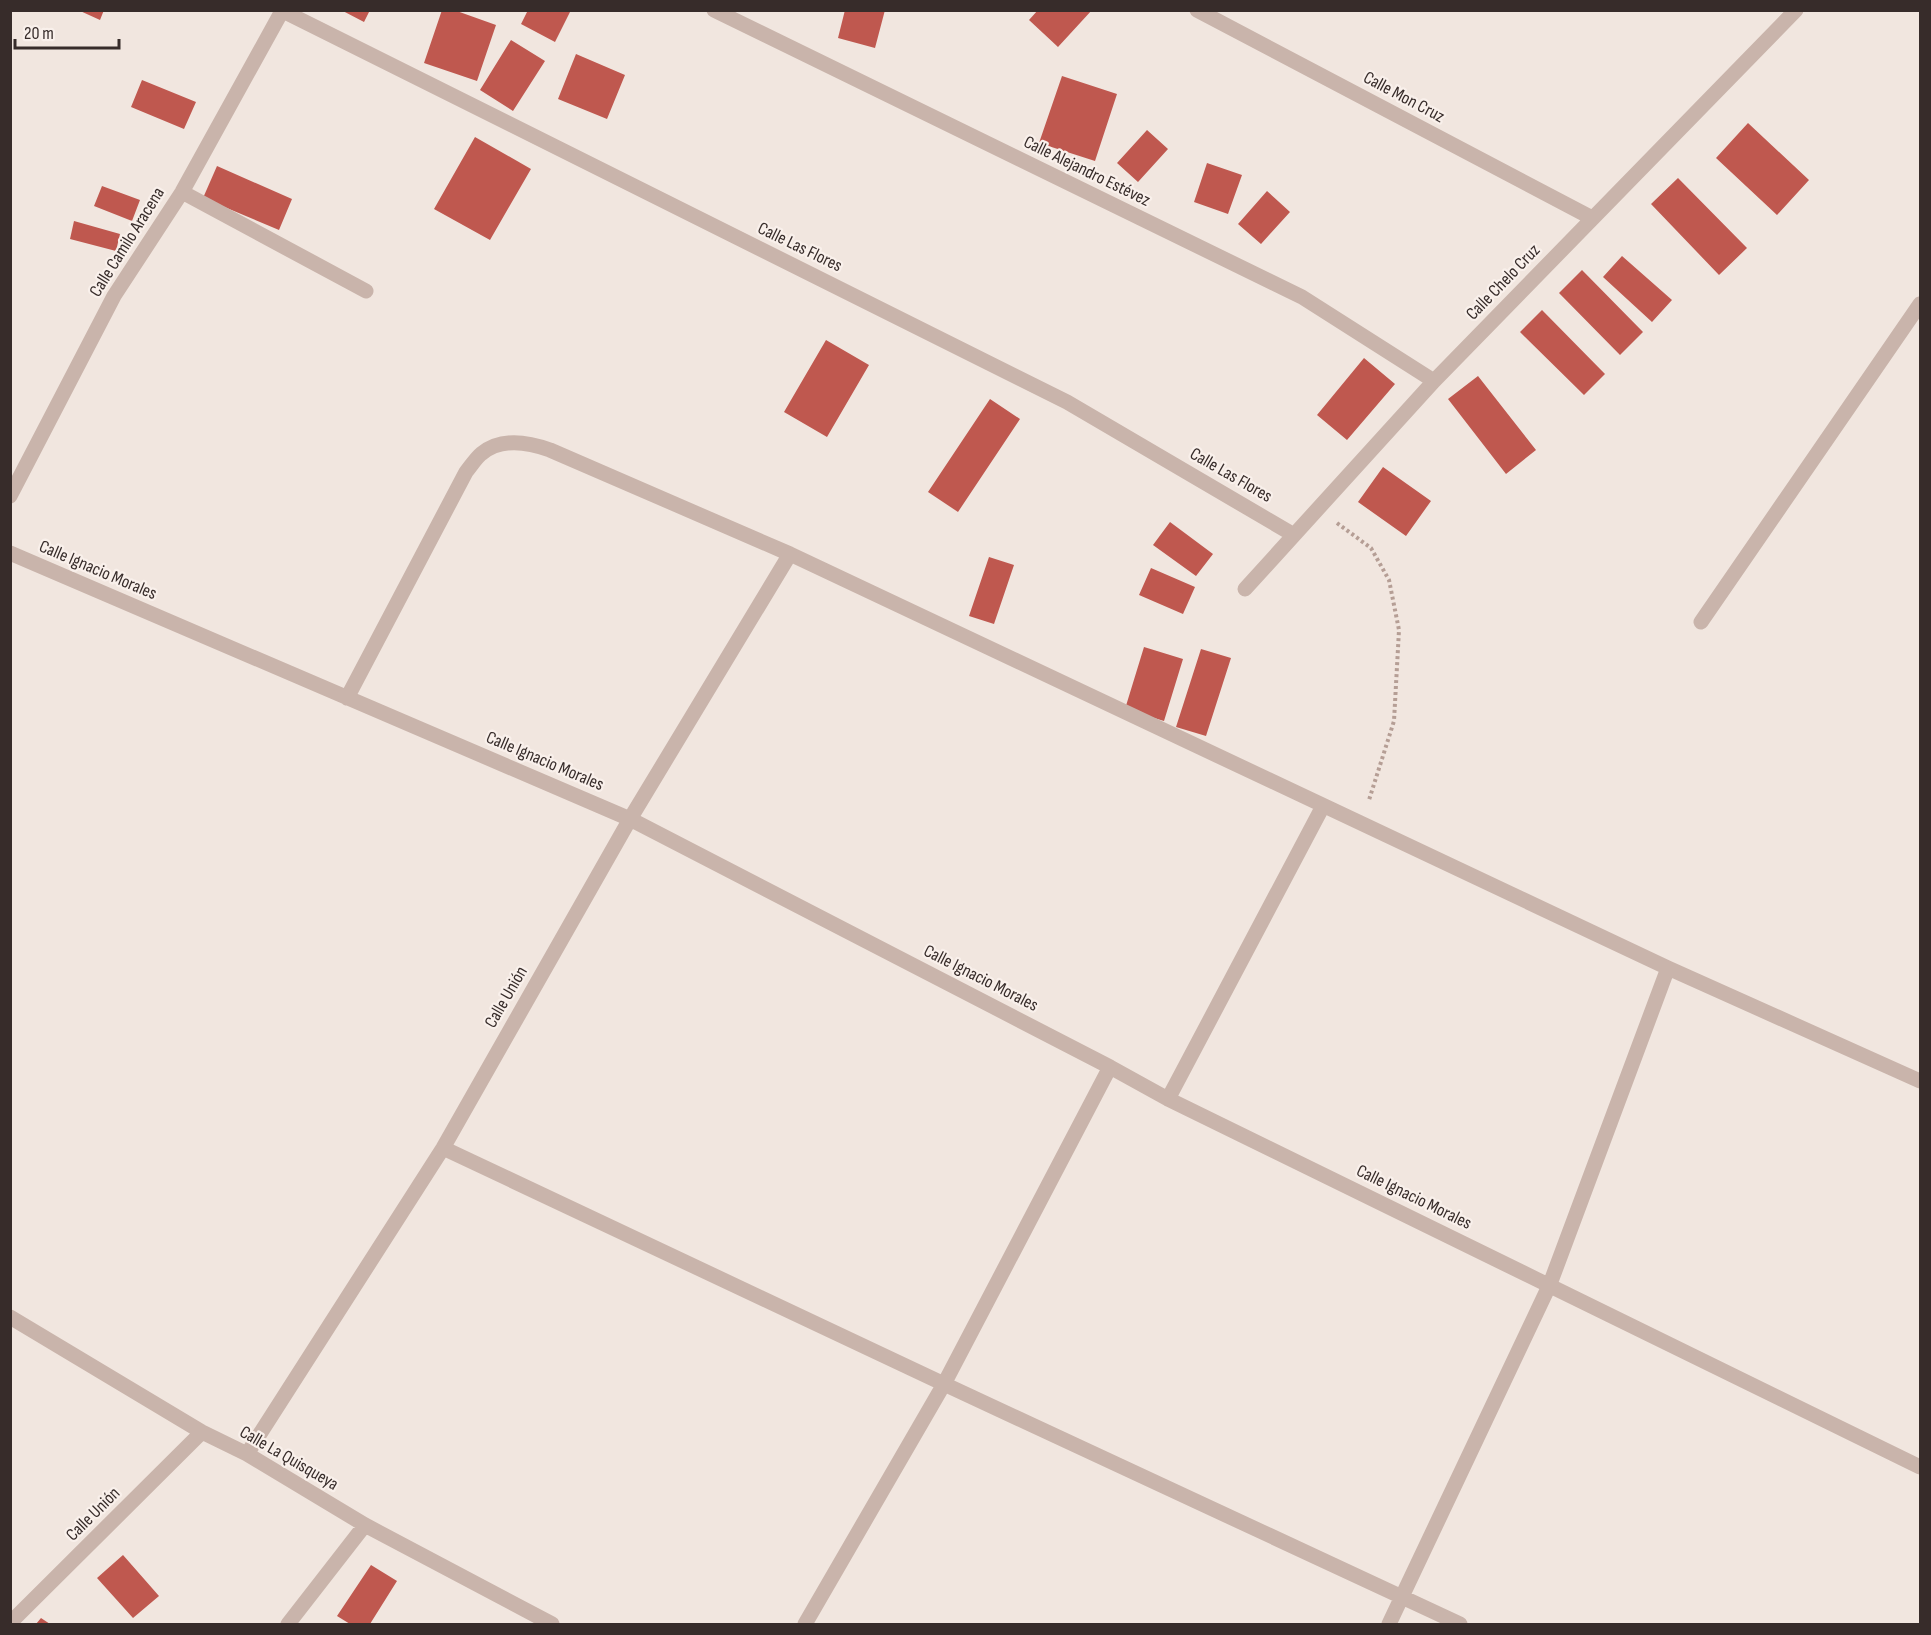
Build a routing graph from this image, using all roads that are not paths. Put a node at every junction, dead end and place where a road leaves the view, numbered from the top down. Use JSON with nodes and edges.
{"nodes":[{"id":1,"x":714,"y":10,"type":"edge"},
{"id":2,"x":1197,"y":10,"type":"edge"},
{"id":3,"x":1796,"y":10,"type":"edge"},
{"id":4,"x":281,"y":11,"type":"edge"},
{"id":5,"x":182,"y":192,"type":"junction"},
{"id":6,"x":1592,"y":218,"type":"junction"},
{"id":7,"x":366,"y":291,"type":"dead end"},
{"id":8,"x":1920,"y":304,"type":"edge"},
{"id":9,"x":1434,"y":381,"type":"junction"},
{"id":10,"x":10,"y":496,"type":"edge"},
{"id":11,"x":1294,"y":535,"type":"junction"},
{"id":12,"x":10,"y":553,"type":"edge"},
{"id":13,"x":790,"y":554,"type":"junction"},
{"id":14,"x":1245,"y":589,"type":"dead end"},
{"id":15,"x":1701,"y":622,"type":"dead end"},
{"id":16,"x":347,"y":698,"type":"junction"},
{"id":17,"x":1323,"y":806,"type":"junction"},
{"id":18,"x":630,"y":819,"type":"junction"},
{"id":19,"x":1668,"y":968,"type":"junction"},
{"id":20,"x":1110,"y":1067,"type":"junction"},
{"id":21,"x":1920,"y":1081,"type":"edge"},
{"id":22,"x":1168,"y":1099,"type":"junction"},
{"id":23,"x":443,"y":1148,"type":"junction"},
{"id":24,"x":1550,"y":1284,"type":"junction"},
{"id":25,"x":10,"y":1317,"type":"edge"},
{"id":26,"x":944,"y":1384,"type":"junction"},
{"id":27,"x":202,"y":1432,"type":"junction"},
{"id":28,"x":247,"y":1454,"type":"junction"},
{"id":29,"x":1920,"y":1467,"type":"edge"},
{"id":30,"x":365,"y":1526,"type":"junction"},
{"id":31,"x":1403,"y":1596,"type":"junction"},
{"id":32,"x":10,"y":1623,"type":"edge"},
{"id":33,"x":288,"y":1624,"type":"edge"},
{"id":34,"x":552,"y":1624,"type":"edge"},
{"id":35,"x":805,"y":1624,"type":"edge"},
{"id":36,"x":1389,"y":1624,"type":"edge"},
{"id":37,"x":1460,"y":1624,"type":"edge"}],
"edges":[{"from":1,"to":9,"type":"street","name":"Calle Alejandro Estévez"},
{"from":2,"to":6,"type":"street","name":"Calle Mon Cruz"},
{"from":3,"to":6,"type":"street","name":"Calle Chelo Cruz"},
{"from":4,"to":5,"type":"street","name":"Calle Camilo Aracena"},
{"from":4,"to":11,"type":"street","name":"Calle Las Flores"},
{"from":5,"to":7,"type":"street"},
{"from":5,"to":10,"type":"street","name":"Calle Camilo Aracena"},
{"from":6,"to":9,"type":"street","name":"Calle Chelo Cruz"},
{"from":8,"to":15,"type":"street"},
{"from":9,"to":11,"type":"street","name":"Calle Chelo Cruz"},
{"from":11,"to":14,"type":"street","name":"Calle Chelo Cruz"},
{"from":12,"to":16,"type":"street","name":"Calle Ignacio Morales"},
{"from":13,"to":16,"type":"street"},
{"from":13,"to":17,"type":"street"},
{"from":13,"to":18,"type":"street","name":"Calle Unión"},
{"from":16,"to":18,"type":"street","name":"Calle Ignacio Morales"},
{"from":17,"to":19,"type":"street"},
{"from":17,"to":22,"type":"street"},
{"from":18,"to":20,"type":"street","name":"Calle Ignacio Morales"},
{"from":18,"to":23,"type":"street","name":"Calle Unión"},
{"from":19,"to":21,"type":"street"},
{"from":19,"to":24,"type":"street"},
{"from":20,"to":22,"type":"street","name":"Calle Ignacio Morales"},
{"from":20,"to":26,"type":"street"},
{"from":22,"to":24,"type":"street","name":"Calle Ignacio Morales"},
{"from":23,"to":26,"type":"street"},
{"from":23,"to":28,"type":"street","name":"Calle Unión"},
{"from":24,"to":29,"type":"street","name":"Calle Ignacio Morales"},
{"from":24,"to":31,"type":"street"},
{"from":25,"to":27,"type":"street","name":"Calle La Quisqueya"},
{"from":26,"to":31,"type":"street"},
{"from":26,"to":35,"type":"street"},
{"from":27,"to":28,"type":"street","name":"Calle La Quisqueya"},
{"from":27,"to":32,"type":"street","name":"Calle Unión"},
{"from":28,"to":30,"type":"street","name":"Calle La Quisqueya"},
{"from":30,"to":33,"type":"street"},
{"from":30,"to":34,"type":"street","name":"Calle La Quisqueya"},
{"from":31,"to":36,"type":"street"},
{"from":31,"to":37,"type":"street"}]}
